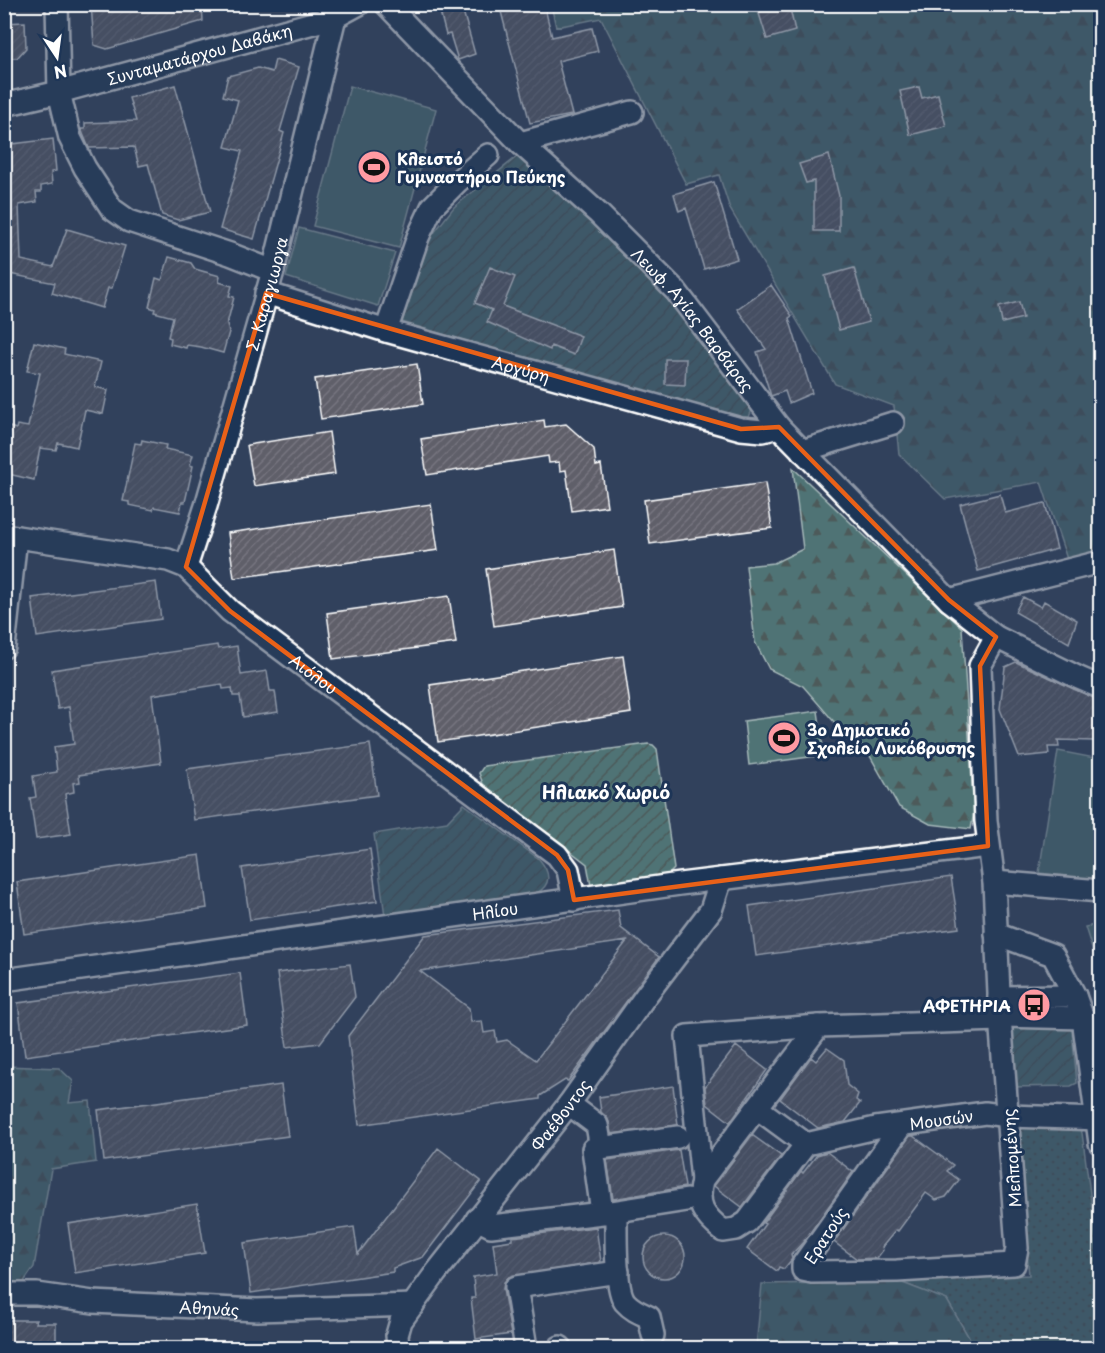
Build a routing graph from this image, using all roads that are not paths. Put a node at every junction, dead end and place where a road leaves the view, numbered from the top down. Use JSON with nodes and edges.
{"nodes":[{"id":1,"x":57,"y":4,"type":"edge"},
{"id":2,"x":359,"y":4,"type":"edge"},
{"id":3,"x":386,"y":4,"type":"edge"},
{"id":4,"x":335,"y":17,"type":"junction"},
{"id":5,"x":59,"y":92,"type":"junction"},
{"id":6,"x":4,"y":105,"type":"edge"},
{"id":7,"x":632,"y":112,"type":"dead end"},
{"id":8,"x":520,"y":143,"type":"junction"},
{"id":9,"x":488,"y":155,"type":"dead end"},
{"id":10,"x":273,"y":271,"type":"junction"},
{"id":11,"x":266,"y":293,"type":"junction"},
{"id":12,"x":386,"y":331,"type":"junction"},
{"id":13,"x":893,"y":423,"type":"dead end"},
{"id":14,"x":779,"y":427,"type":"junction"},
{"id":15,"x":802,"y":451,"type":"junction"},
{"id":16,"x":10,"y":536,"type":"edge"},
{"id":17,"x":1101,"y":562,"type":"edge"},
{"id":18,"x":186,"y":567,"type":"junction"},
{"id":19,"x":950,"y":600,"type":"junction"},
{"id":20,"x":996,"y":637,"type":"junction"},
{"id":21,"x":5,"y":639,"type":"edge"},
{"id":22,"x":1101,"y":687,"type":"edge"},
{"id":23,"x":988,"y":846,"type":"junction"},
{"id":24,"x":721,"y":879,"type":"junction"},
{"id":25,"x":994,"y":882,"type":"junction"},
{"id":26,"x":1101,"y":891,"type":"edge"},
{"id":27,"x":574,"y":900,"type":"junction"},
{"id":28,"x":996,"y":934,"type":"junction"},
{"id":29,"x":4,"y":980,"type":"edge"},
{"id":30,"x":1075,"y":996,"type":"junction"},
{"id":31,"x":1000,"y":1011,"type":"junction"},
{"id":32,"x":1083,"y":1018,"type":"junction"},
{"id":33,"x":819,"y":1026,"type":"junction"},
{"id":34,"x":569,"y":1104,"type":"junction"},
{"id":35,"x":757,"y":1108,"type":"junction"},
{"id":36,"x":1008,"y":1116,"type":"junction"},
{"id":37,"x":1099,"y":1119,"type":"edge"},
{"id":38,"x":902,"y":1125,"type":"junction"},
{"id":39,"x":678,"y":1137,"type":"dead end"},
{"id":40,"x":1101,"y":1143,"type":"edge"},
{"id":41,"x":806,"y":1144,"type":"junction"},
{"id":42,"x":601,"y":1148,"type":"junction"},
{"id":43,"x":702,"y":1179,"type":"junction"},
{"id":44,"x":687,"y":1200,"type":"dead end"},
{"id":45,"x":607,"y":1212,"type":"junction"},
{"id":46,"x":477,"y":1219,"type":"junction"},
{"id":47,"x":897,"y":1271,"type":"joint"},
{"id":48,"x":618,"y":1272,"type":"junction"},
{"id":49,"x":4,"y":1294,"type":"edge"},
{"id":50,"x":413,"y":1305,"type":"junction"},
{"id":51,"x":653,"y":1335,"type":"dead end"},
{"id":52,"x":398,"y":1348,"type":"edge"},
{"id":53,"x":526,"y":1348,"type":"edge"}],
"edges":[{"from":1,"to":5,"type":"street"},
{"from":2,"to":4,"type":"street","name":"Συνταματάρχου Δαβάκη"},
{"from":3,"to":8,"type":"street","name":"Λεωφ. Αγίας Βαρβάρας"},
{"from":4,"to":5,"type":"street","name":"Συνταματάρχου Δαβάκη"},
{"from":4,"to":10,"type":"street","name":"Σ. Καραγιωργα"},
{"from":5,"to":6,"type":"street","name":"Συνταματάρχου Δαβάκη"},
{"from":5,"to":10,"type":"street"},
{"from":7,"to":8,"type":"street"},
{"from":8,"to":14,"type":"street","name":"Λεωφ. Αγίας Βαρβάρας"},
{"from":9,"to":12,"type":"street"},
{"from":10,"to":11,"type":"street","name":"Σ. Καραγιωργα"},
{"from":11,"to":12,"type":"street","name":"Αργύρη"},
{"from":11,"to":18,"type":"street","name":"Σ. Καραγιωργα"},
{"from":12,"to":14,"type":"street","name":"Αργύρη"},
{"from":13,"to":15,"type":"street"},
{"from":14,"to":15,"type":"street","name":"Λεωφ. Αγίας Βαρβάρας"},
{"from":15,"to":19,"type":"street","name":"Λεωφ. Αγίας Βαρβάρας"},
{"from":16,"to":18,"type":"street","name":"Αιόλου"},
{"from":16,"to":21,"type":"street"},
{"from":17,"to":19,"type":"street"},
{"from":18,"to":27,"type":"street","name":"Αιόλου"},
{"from":19,"to":20,"type":"street","name":"Λεωφ. Αγίας Βαρβάρας"},
{"from":20,"to":22,"type":"street","name":"Λεωφ. Αγίας Βαρβάρας"},
{"from":20,"to":23,"type":"street","name":"Μελπομένης"},
{"from":23,"to":24,"type":"street","name":"Ηλίου"},
{"from":23,"to":25,"type":"street","name":"Μελπομένης"},
{"from":24,"to":27,"type":"street","name":"Ηλίου"},
{"from":24,"to":34,"type":"street","name":"Φαέθοντος"},
{"from":25,"to":26,"type":"street"},
{"from":25,"to":28,"type":"street","name":"Μελπομένης"},
{"from":27,"to":29,"type":"street","name":"Ηλίου"},
{"from":28,"to":30,"type":"street"},
{"from":28,"to":31,"type":"street","name":"Μελπομένης"},
{"from":30,"to":31,"type":"street"},
{"from":30,"to":32,"type":"street"},
{"from":31,"to":32,"type":"street"},
{"from":31,"to":33,"type":"street"},
{"from":31,"to":36,"type":"street","name":"Μελπομένης"},
{"from":32,"to":37,"type":"street"},
{"from":33,"to":35,"type":"street"},
{"from":33,"to":43,"type":"street"},
{"from":34,"to":42,"type":"street"},
{"from":34,"to":46,"type":"street","name":"Φαέθοντος"},
{"from":35,"to":41,"type":"street"},
{"from":35,"to":43,"type":"street"},
{"from":36,"to":37,"type":"street","name":"Μουσών"},
{"from":36,"to":38,"type":"street","name":"Μουσών"},
{"from":36,"to":47,"type":"street","name":"Μελπομένης"},
{"from":37,"to":40,"type":"street"},
{"from":38,"to":41,"type":"street","name":"Μουσών"},
{"from":38,"to":47,"type":"street","name":"Ερατούς"},
{"from":39,"to":42,"type":"street"},
{"from":41,"to":43,"type":"street"},
{"from":42,"to":45,"type":"street"},
{"from":44,"to":45,"type":"street"},
{"from":45,"to":46,"type":"street"},
{"from":45,"to":48,"type":"street"},
{"from":46,"to":50,"type":"street","name":"Φαέθοντος"},
{"from":48,"to":51,"type":"street"},
{"from":48,"to":53,"type":"street"},
{"from":49,"to":50,"type":"street","name":"Αθηνάς"},
{"from":50,"to":52,"type":"street","name":"Φαέθοντος"}]}
